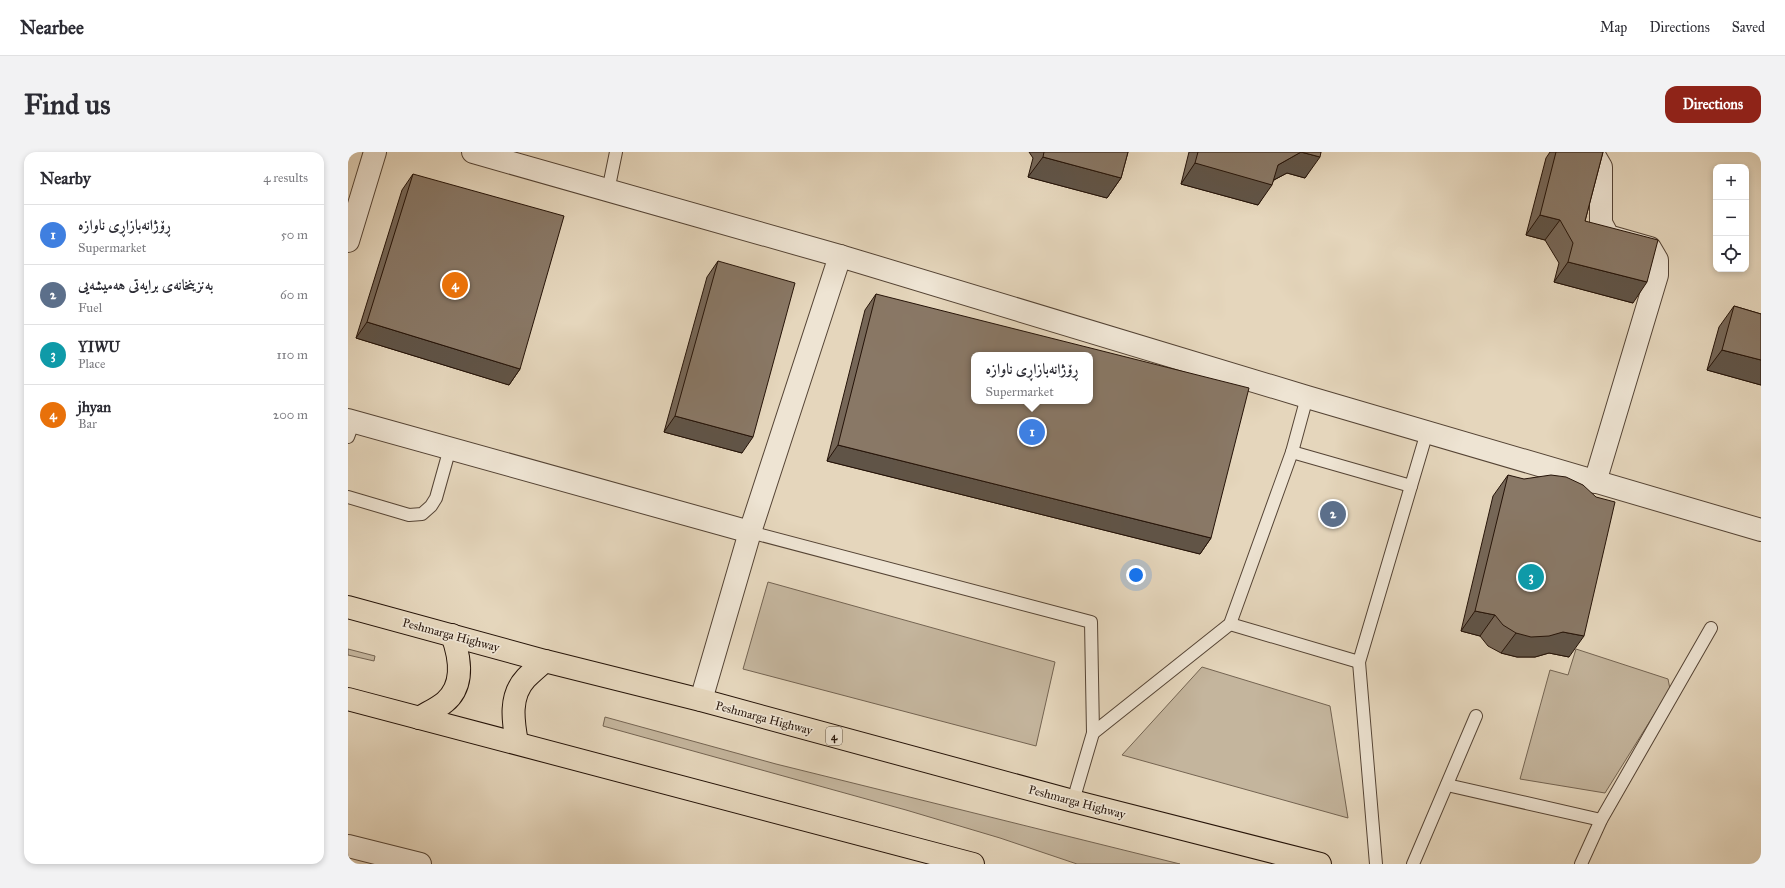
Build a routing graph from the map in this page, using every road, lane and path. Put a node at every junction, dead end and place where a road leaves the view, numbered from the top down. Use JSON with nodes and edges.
{"nodes":[{"id":1,"x":375,"y":152,"type":"edge"},
{"id":2,"x":473,"y":152,"type":"edge"},
{"id":3,"x":616,"y":152,"type":"edge"},
{"id":4,"x":1585,"y":152,"type":"edge"},
{"id":5,"x":608,"y":191,"type":"junction"},
{"id":6,"x":348,"y":240,"type":"edge"},
{"id":7,"x":840,"y":256,"type":"junction"},
{"id":8,"x":1307,"y":398,"type":"junction"},
{"id":9,"x":350,"y":426,"type":"edge"},
{"id":10,"x":1427,"y":432,"type":"junction"},
{"id":11,"x":450,"y":448,"type":"junction"},
{"id":12,"x":1292,"y":452,"type":"junction"},
{"id":13,"x":1595,"y":482,"type":"junction"},
{"id":14,"x":1411,"y":486,"type":"junction"},
{"id":15,"x":348,"y":497,"type":"edge"},
{"id":16,"x":1761,"y":530,"type":"edge"},
{"id":17,"x":750,"y":532,"type":"junction"},
{"id":18,"x":348,"y":607,"type":"edge"},
{"id":19,"x":1230,"y":624,"type":"junction"},
{"id":20,"x":1711,"y":628,"type":"dead end"},
{"id":21,"x":452,"y":635,"type":"junction"},
{"id":22,"x":545,"y":661,"type":"junction"},
{"id":23,"x":1359,"y":662,"type":"junction"},
{"id":24,"x":348,"y":699,"type":"edge"},
{"id":25,"x":701,"y":700,"type":"junction"},
{"id":26,"x":1476,"y":716,"type":"dead end"},
{"id":27,"x":419,"y":718,"type":"junction"},
{"id":28,"x":1093,"y":733,"type":"junction"},
{"id":29,"x":517,"y":744,"type":"junction"},
{"id":30,"x":1447,"y":785,"type":"junction"},
{"id":31,"x":1073,"y":801,"type":"junction"},
{"id":32,"x":1601,"y":820,"type":"junction"},
{"id":33,"x":348,"y":846,"type":"edge"},
{"id":34,"x":420,"y":864,"type":"edge"},
{"id":35,"x":973,"y":864,"type":"edge"},
{"id":36,"x":1320,"y":864,"type":"edge"},
{"id":37,"x":1376,"y":864,"type":"edge"},
{"id":38,"x":1413,"y":864,"type":"edge"},
{"id":39,"x":1581,"y":864,"type":"edge"}],
"edges":[{"from":1,"to":6,"type":"street"},
{"from":2,"to":5,"type":"street"},
{"from":3,"to":5,"type":"lane"},
{"from":4,"to":13,"type":"street"},
{"from":5,"to":7,"type":"street"},
{"from":7,"to":8,"type":"street"},
{"from":7,"to":17,"type":"street"},
{"from":8,"to":10,"type":"street"},
{"from":8,"to":12,"type":"lane"},
{"from":9,"to":11,"type":"street"},
{"from":10,"to":13,"type":"street"},
{"from":10,"to":14,"type":"lane"},
{"from":11,"to":15,"type":"lane"},
{"from":11,"to":17,"type":"street"},
{"from":12,"to":14,"type":"lane"},
{"from":12,"to":19,"type":"lane"},
{"from":13,"to":16,"type":"street"},
{"from":14,"to":23,"type":"lane"},
{"from":17,"to":25,"type":"street"},
{"from":17,"to":28,"type":"lane"},
{"from":18,"to":21,"type":"highway","name":"Peshmarga Highway","number":"4"},
{"from":19,"to":23,"type":"lane"},
{"from":19,"to":28,"type":"lane"},
{"from":20,"to":32,"type":"lane"},
{"from":21,"to":22,"type":"highway","name":"Peshmarga Highway","number":"4"},
{"from":21,"to":27,"type":"highway"},
{"from":22,"to":25,"type":"highway","name":"Peshmarga Highway","number":"4"},
{"from":22,"to":29,"type":"highway"},
{"from":23,"to":37,"type":"lane"},
{"from":24,"to":27,"type":"highway"},
{"from":25,"to":31,"type":"highway","name":"Peshmarga Highway","number":"4"},
{"from":26,"to":30,"type":"lane"},
{"from":27,"to":29,"type":"highway"},
{"from":28,"to":31,"type":"lane"},
{"from":29,"to":35,"type":"highway"},
{"from":30,"to":32,"type":"lane"},
{"from":30,"to":38,"type":"lane"},
{"from":31,"to":36,"type":"highway","name":"Peshmarga Highway","number":"4"},
{"from":32,"to":39,"type":"lane"},
{"from":33,"to":34,"type":"street"}]}
